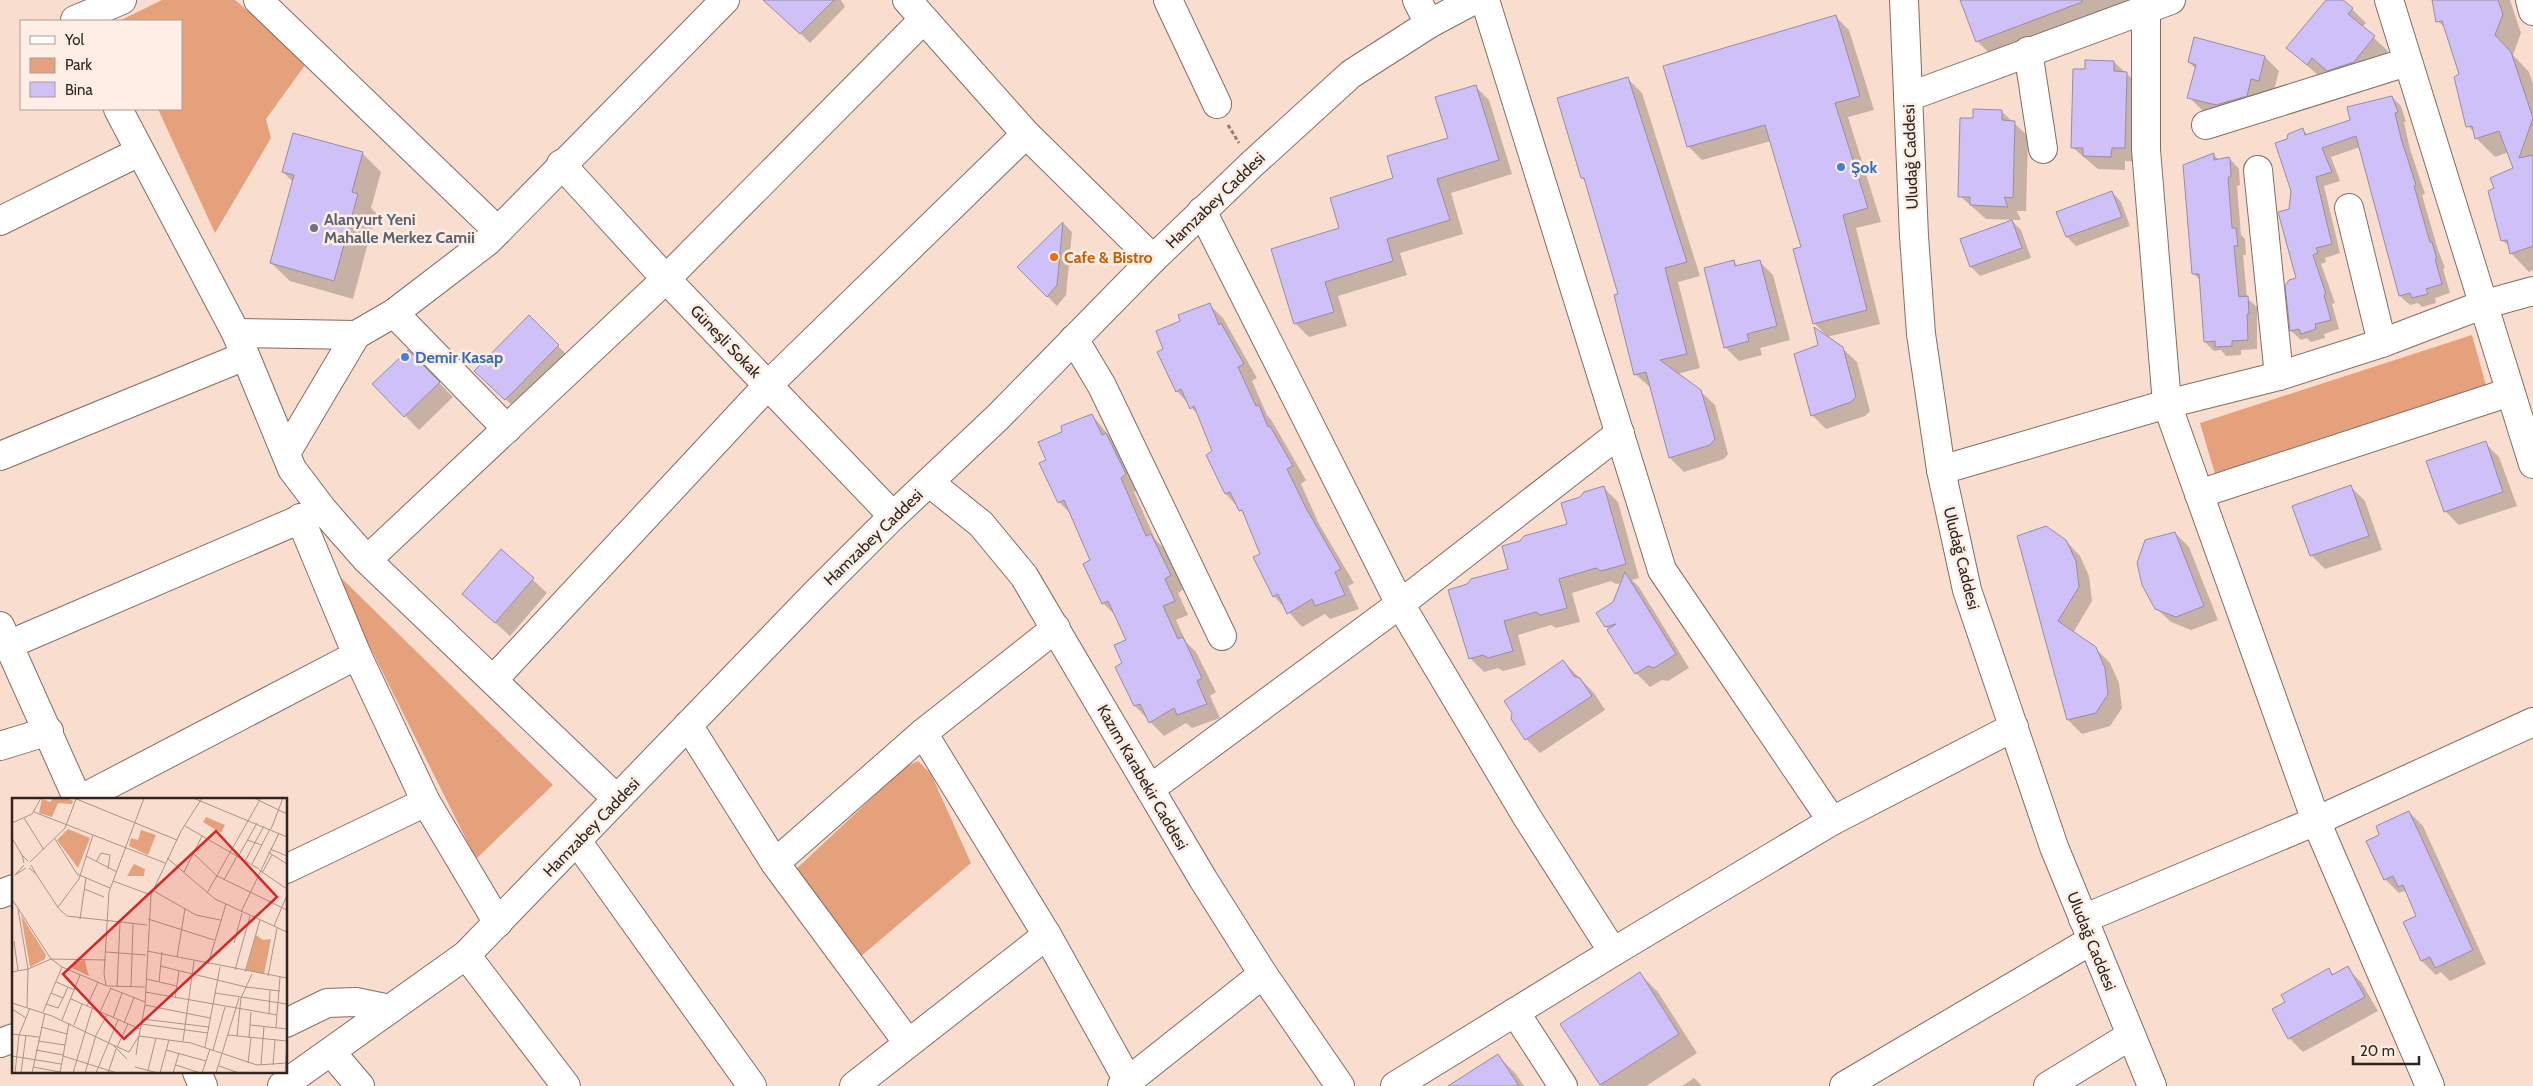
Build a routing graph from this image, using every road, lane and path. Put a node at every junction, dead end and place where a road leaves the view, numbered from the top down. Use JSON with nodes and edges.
{"nodes":[{"id":1,"x":122,"y":0,"type":"edge"},
{"id":2,"x":258,"y":0,"type":"edge"},
{"id":3,"x":725,"y":0,"type":"edge"},
{"id":4,"x":1170,"y":0,"type":"edge"},
{"id":5,"x":1474,"y":0,"type":"edge"},
{"id":6,"x":1485,"y":0,"type":"edge"},
{"id":7,"x":1904,"y":0,"type":"edge"},
{"id":8,"x":2389,"y":0,"type":"edge"},
{"id":9,"x":2530,"y":0,"type":"edge"},
{"id":10,"x":2158,"y":4,"type":"edge"},
{"id":11,"x":915,"y":10,"type":"edge"},
{"id":12,"x":2533,"y":11,"type":"edge"},
{"id":13,"x":1423,"y":12,"type":"edge"},
{"id":14,"x":73,"y":14,"type":"edge"},
{"id":15,"x":2028,"y":51,"type":"junction"},
{"id":16,"x":2407,"y":62,"type":"junction"},
{"id":17,"x":1908,"y":97,"type":"junction"},
{"id":18,"x":1217,"y":104,"type":"joint"},
{"id":19,"x":118,"y":110,"type":"edge"},
{"id":20,"x":2206,"y":125,"type":"dead end"},
{"id":21,"x":1026,"y":134,"type":"junction"},
{"id":22,"x":2043,"y":149,"type":"dead end"},
{"id":23,"x":139,"y":152,"type":"junction"},
{"id":24,"x":561,"y":164,"type":"junction"},
{"id":25,"x":1250,"y":165,"type":"junction"},
{"id":26,"x":2258,"y":170,"type":"dead end"},
{"id":27,"x":2349,"y":208,"type":"dead end"},
{"id":28,"x":1202,"y":211,"type":"junction"},
{"id":29,"x":0,"y":221,"type":"edge"},
{"id":30,"x":498,"y":231,"type":"junction"},
{"id":31,"x":1153,"y":259,"type":"junction"},
{"id":32,"x":666,"y":279,"type":"junction"},
{"id":33,"x":2533,"y":291,"type":"edge"},
{"id":34,"x":2482,"y":305,"type":"junction"},
{"id":35,"x":394,"y":313,"type":"junction"},
{"id":36,"x":356,"y":335,"type":"junction"},
{"id":37,"x":1074,"y":339,"type":"junction"},
{"id":38,"x":2382,"y":343,"type":"junction"},
{"id":39,"x":241,"y":344,"type":"junction"},
{"id":40,"x":2279,"y":376,"type":"junction"},
{"id":41,"x":768,"y":385,"type":"junction"},
{"id":42,"x":2518,"y":397,"type":"edge"},
{"id":43,"x":2168,"y":404,"type":"junction"},
{"id":44,"x":507,"y":429,"type":"junction"},
{"id":45,"x":1620,"y":433,"type":"junction"},
{"id":46,"x":286,"y":452,"type":"junction"},
{"id":47,"x":0,"y":456,"type":"edge"},
{"id":48,"x":2533,"y":464,"type":"edge"},
{"id":49,"x":1941,"y":470,"type":"junction"},
{"id":50,"x":930,"y":483,"type":"junction"},
{"id":51,"x":2199,"y":494,"type":"junction"},
{"id":52,"x":312,"y":514,"type":"junction"},
{"id":53,"x":893,"y":516,"type":"junction"},
{"id":54,"x":367,"y":560,"type":"junction"},
{"id":55,"x":1400,"y":604,"type":"junction"},
{"id":56,"x":1056,"y":628,"type":"junction"},
{"id":57,"x":4,"y":636,"type":"edge"},
{"id":58,"x":1222,"y":636,"type":"dead end"},
{"id":59,"x":358,"y":655,"type":"junction"},
{"id":60,"x":494,"y":680,"type":"junction"},
{"id":61,"x":2533,"y":722,"type":"edge"},
{"id":62,"x":688,"y":725,"type":"junction"},
{"id":63,"x":2014,"y":727,"type":"junction"},
{"id":64,"x":49,"y":731,"type":"junction"},
{"id":65,"x":922,"y":733,"type":"junction"},
{"id":66,"x":0,"y":746,"type":"edge"},
{"id":67,"x":1150,"y":790,"type":"junction"},
{"id":68,"x":77,"y":798,"type":"edge"},
{"id":69,"x":82,"y":798,"type":"edge"},
{"id":70,"x":617,"y":800,"type":"junction"},
{"id":71,"x":426,"y":802,"type":"junction"},
{"id":72,"x":1832,"y":821,"type":"junction"},
{"id":73,"x":2316,"y":821,"type":"junction"},
{"id":74,"x":577,"y":841,"type":"junction"},
{"id":75,"x":775,"y":863,"type":"junction"},
{"id":76,"x":288,"y":868,"type":"edge"},
{"id":77,"x":12,"y":890,"type":"edge"},
{"id":78,"x":0,"y":894,"type":"edge"},
{"id":79,"x":498,"y":923,"type":"junction"},
{"id":80,"x":2088,"y":930,"type":"junction"},
{"id":81,"x":1047,"y":935,"type":"junction"},
{"id":82,"x":1613,"y":952,"type":"junction"},
{"id":83,"x":466,"y":955,"type":"junction"},
{"id":84,"x":1263,"y":974,"type":"junction"},
{"id":85,"x":390,"y":1009,"type":"junction"},
{"id":86,"x":1515,"y":1012,"type":"junction"},
{"id":87,"x":288,"y":1022,"type":"edge"},
{"id":88,"x":2130,"y":1036,"type":"junction"},
{"id":89,"x":12,"y":1039,"type":"edge"},
{"id":90,"x":0,"y":1043,"type":"edge"},
{"id":91,"x":908,"y":1043,"type":"junction"},
{"id":92,"x":331,"y":1052,"type":"junction"},
{"id":93,"x":198,"y":1074,"type":"edge"},
{"id":94,"x":1127,"y":1084,"type":"edge"},
{"id":95,"x":203,"y":1086,"type":"edge"},
{"id":96,"x":282,"y":1086,"type":"edge"},
{"id":97,"x":360,"y":1086,"type":"edge"},
{"id":98,"x":566,"y":1086,"type":"edge"},
{"id":99,"x":752,"y":1086,"type":"edge"},
{"id":100,"x":854,"y":1086,"type":"edge"},
{"id":101,"x":1340,"y":1086,"type":"edge"},
{"id":102,"x":1395,"y":1086,"type":"edge"},
{"id":103,"x":1563,"y":1086,"type":"edge"},
{"id":104,"x":1844,"y":1086,"type":"edge"},
{"id":105,"x":2048,"y":1086,"type":"edge"},
{"id":106,"x":2152,"y":1086,"type":"edge"},
{"id":107,"x":2430,"y":1086,"type":"edge"}],
"edges":[{"from":1,"to":14,"type":"street"},
{"from":2,"to":30,"type":"street"},
{"from":3,"to":24,"type":"street"},
{"from":4,"to":18,"type":"street"},
{"from":5,"to":13,"type":"street","name":"Hamzabey Caddesi"},
{"from":6,"to":45,"type":"street"},
{"from":7,"to":17,"type":"street","name":"Uludağ Caddesi"},
{"from":8,"to":16,"type":"street"},
{"from":9,"to":12,"type":"street"},
{"from":10,"to":15,"type":"street"},
{"from":10,"to":43,"type":"street"},
{"from":11,"to":21,"type":"street"},
{"from":11,"to":32,"type":"street"},
{"from":13,"to":25,"type":"street","name":"Hamzabey Caddesi"},
{"from":15,"to":17,"type":"street"},
{"from":15,"to":22,"type":"street"},
{"from":16,"to":20,"type":"street"},
{"from":16,"to":34,"type":"street"},
{"from":17,"to":49,"type":"street","name":"Uludağ Caddesi"},
{"from":18,"to":25,"type":"path"},
{"from":19,"to":23,"type":"street"},
{"from":21,"to":31,"type":"street"},
{"from":21,"to":41,"type":"street"},
{"from":23,"to":29,"type":"street"},
{"from":23,"to":39,"type":"street"},
{"from":24,"to":30,"type":"street"},
{"from":24,"to":32,"type":"street","name":"Güneşli Sokak"},
{"from":25,"to":28,"type":"street","name":"Hamzabey Caddesi"},
{"from":26,"to":40,"type":"street"},
{"from":27,"to":38,"type":"street"},
{"from":28,"to":31,"type":"street","name":"Hamzabey Caddesi"},
{"from":28,"to":55,"type":"street"},
{"from":30,"to":35,"type":"street"},
{"from":31,"to":37,"type":"street","name":"Hamzabey Caddesi"},
{"from":32,"to":41,"type":"street","name":"Güneşli Sokak"},
{"from":32,"to":44,"type":"street"},
{"from":33,"to":34,"type":"street"},
{"from":34,"to":38,"type":"street"},
{"from":34,"to":42,"type":"street"},
{"from":35,"to":36,"type":"street"},
{"from":35,"to":44,"type":"street"},
{"from":36,"to":39,"type":"street"},
{"from":36,"to":46,"type":"street"},
{"from":37,"to":50,"type":"street","name":"Hamzabey Caddesi"},
{"from":37,"to":58,"type":"street"},
{"from":38,"to":40,"type":"street"},
{"from":39,"to":46,"type":"street"},
{"from":39,"to":47,"type":"street"},
{"from":40,"to":43,"type":"street"},
{"from":41,"to":53,"type":"street","name":"Güneşli Sokak"},
{"from":41,"to":60,"type":"street"},
{"from":42,"to":48,"type":"street"},
{"from":42,"to":51,"type":"street"},
{"from":43,"to":49,"type":"street"},
{"from":43,"to":51,"type":"street"},
{"from":44,"to":54,"type":"street"},
{"from":45,"to":55,"type":"street"},
{"from":45,"to":72,"type":"street"},
{"from":46,"to":52,"type":"street"},
{"from":49,"to":63,"type":"street","name":"Uludağ Caddesi"},
{"from":50,"to":53,"type":"street","name":"Hamzabey Caddesi"},
{"from":50,"to":56,"type":"street","name":"Kazım Karabekir Caddesi"},
{"from":51,"to":73,"type":"street"},
{"from":52,"to":54,"type":"street"},
{"from":52,"to":57,"type":"street"},
{"from":52,"to":59,"type":"street"},
{"from":53,"to":62,"type":"street","name":"Hamzabey Caddesi"},
{"from":54,"to":60,"type":"street"},
{"from":55,"to":67,"type":"street"},
{"from":55,"to":82,"type":"street"},
{"from":56,"to":65,"type":"street"},
{"from":56,"to":67,"type":"street","name":"Kazım Karabekir Caddesi"},
{"from":57,"to":64,"type":"street"},
{"from":59,"to":69,"type":"street"},
{"from":59,"to":71,"type":"street"},
{"from":60,"to":70,"type":"street"},
{"from":61,"to":73,"type":"street"},
{"from":62,"to":70,"type":"street","name":"Hamzabey Caddesi"},
{"from":62,"to":75,"type":"street"},
{"from":63,"to":72,"type":"street"},
{"from":63,"to":80,"type":"street","name":"Uludağ Caddesi"},
{"from":64,"to":66,"type":"street"},
{"from":64,"to":68,"type":"street"},
{"from":65,"to":75,"type":"street"},
{"from":65,"to":81,"type":"street"},
{"from":67,"to":84,"type":"street","name":"Kazım Karabekir Caddesi"},
{"from":70,"to":74,"type":"street","name":"Hamzabey Caddesi"},
{"from":71,"to":76,"type":"street"},
{"from":71,"to":79,"type":"street"},
{"from":72,"to":82,"type":"street"},
{"from":73,"to":80,"type":"street"},
{"from":73,"to":107,"type":"street"},
{"from":74,"to":79,"type":"street","name":"Hamzabey Caddesi"},
{"from":74,"to":99,"type":"street"},
{"from":75,"to":91,"type":"street"},
{"from":77,"to":78,"type":"street"},
{"from":79,"to":83,"type":"street","name":"Hamzabey Caddesi"},
{"from":80,"to":88,"type":"street","name":"Uludağ Caddesi"},
{"from":80,"to":104,"type":"street"},
{"from":81,"to":91,"type":"street"},
{"from":81,"to":94,"type":"street"},
{"from":82,"to":86,"type":"street"},
{"from":83,"to":85,"type":"street","name":"Hamzabey Caddesi"},
{"from":83,"to":98,"type":"street"},
{"from":84,"to":94,"type":"street"},
{"from":84,"to":101,"type":"street","name":"Kazım Karabekir Caddesi"},
{"from":85,"to":87,"type":"street"},
{"from":85,"to":92,"type":"street","name":"Hamzabey Caddesi"},
{"from":86,"to":102,"type":"street"},
{"from":86,"to":103,"type":"street"},
{"from":88,"to":105,"type":"street"},
{"from":88,"to":106,"type":"street","name":"Uludağ Caddesi"},
{"from":89,"to":90,"type":"street"},
{"from":91,"to":100,"type":"street"},
{"from":92,"to":96,"type":"street","name":"Hamzabey Caddesi"},
{"from":92,"to":97,"type":"street"},
{"from":93,"to":95,"type":"street"}]}
